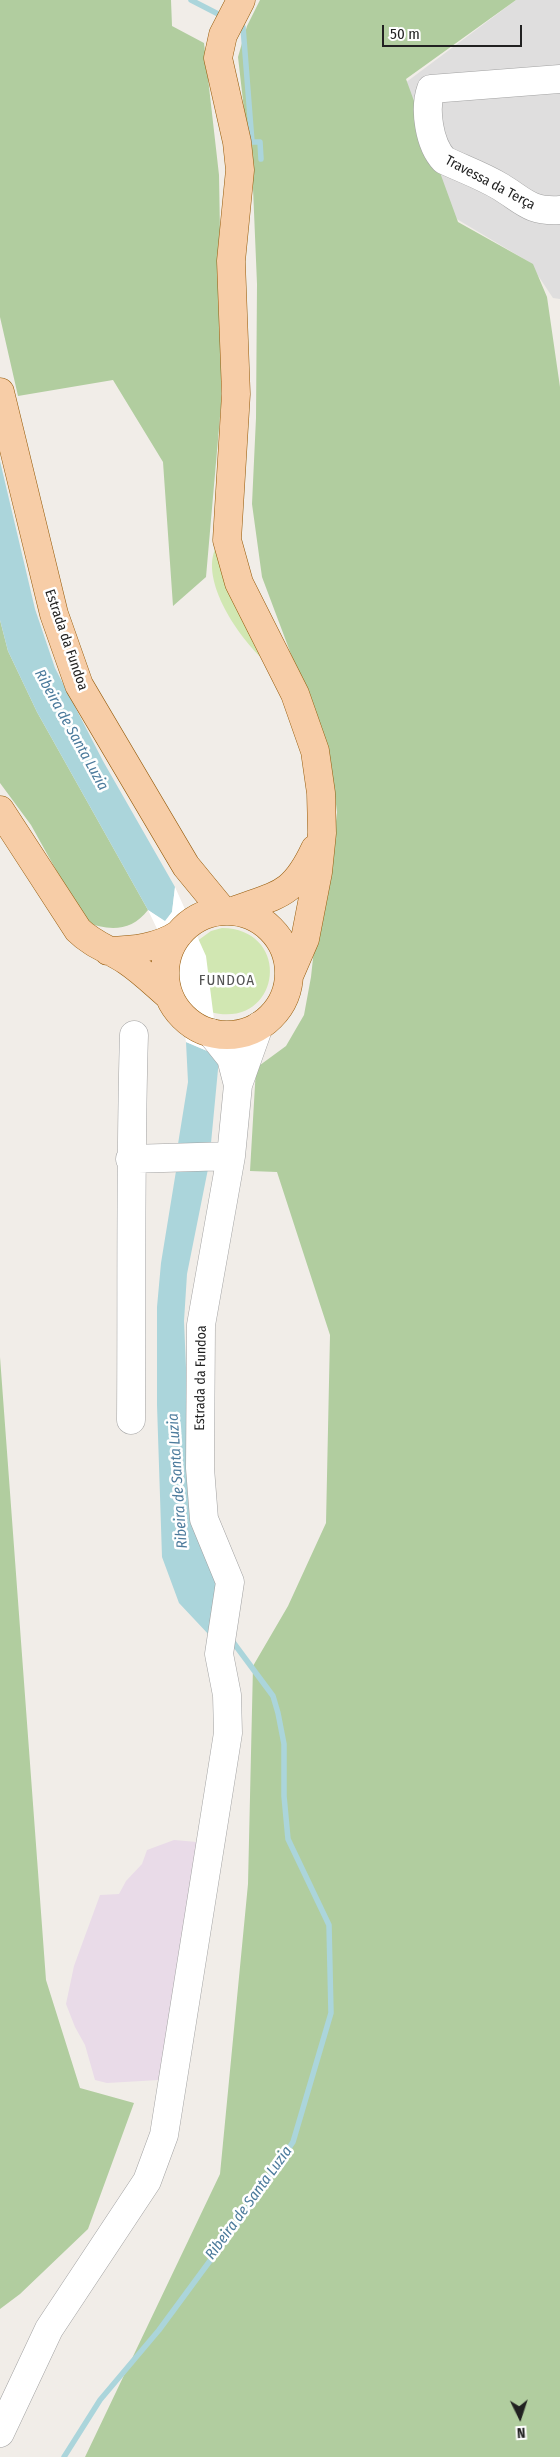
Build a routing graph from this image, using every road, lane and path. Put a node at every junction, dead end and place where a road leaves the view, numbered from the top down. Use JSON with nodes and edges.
{"nodes":[{"id":1,"x":241,"y":0,"type":"edge"},
{"id":2,"x":560,"y":79,"type":"edge"},
{"id":3,"x":560,"y":210,"type":"edge"},
{"id":4,"x":0,"y":392,"type":"edge"},
{"id":5,"x":0,"y":810,"type":"edge"},
{"id":6,"x":322,"y":833,"type":"junction"},
{"id":7,"x":186,"y":866,"type":"junction"},
{"id":8,"x":228,"y":911,"type":"junction"},
{"id":9,"x":179,"y":934,"type":"junction"},
{"id":10,"x":108,"y":951,"type":"junction"},
{"id":11,"x":289,"y":976,"type":"junction"},
{"id":12,"x":169,"y":996,"type":"junction"},
{"id":13,"x":258,"y":1026,"type":"junction"},
{"id":14,"x":217,"y":1034,"type":"junction"},
{"id":15,"x":134,"y":1035,"type":"dead end"},
{"id":16,"x":238,"y":1085,"type":"junction"},
{"id":17,"x":220,"y":1156,"type":"junction"},
{"id":18,"x":130,"y":1159,"type":"junction"},
{"id":19,"x":131,"y":1420,"type":"dead end"},
{"id":20,"x":0,"y":2433,"type":"edge"}],
"edges":[{"from":1,"to":6,"type":"main road"},
{"from":2,"to":3,"type":"street","name":"Travessa da Terça"},
{"from":4,"to":7,"type":"main road","name":"Estrada da Fundoa"},
{"from":5,"to":10,"type":"main road"},
{"from":6,"to":8,"type":"main road"},
{"from":6,"to":11,"type":"main road"},
{"from":7,"to":8,"type":"main road","name":"Estrada da Fundoa"},
{"from":7,"to":9,"type":"main road","name":"Estrada da Fundoa"},
{"from":8,"to":9,"type":"main road"},
{"from":8,"to":11,"type":"main road"},
{"from":9,"to":10,"type":"main road"},
{"from":9,"to":12,"type":"main road"},
{"from":10,"to":12,"type":"main road"},
{"from":11,"to":13,"type":"main road"},
{"from":12,"to":14,"type":"main road"},
{"from":13,"to":14,"type":"main road"},
{"from":13,"to":16,"type":"street"},
{"from":14,"to":16,"type":"street"},
{"from":15,"to":18,"type":"street"},
{"from":16,"to":17,"type":"street","name":"Estrada da Fundoa"},
{"from":17,"to":18,"type":"street"},
{"from":17,"to":20,"type":"street","name":"Estrada da Fundoa"},
{"from":18,"to":19,"type":"street"}]}
